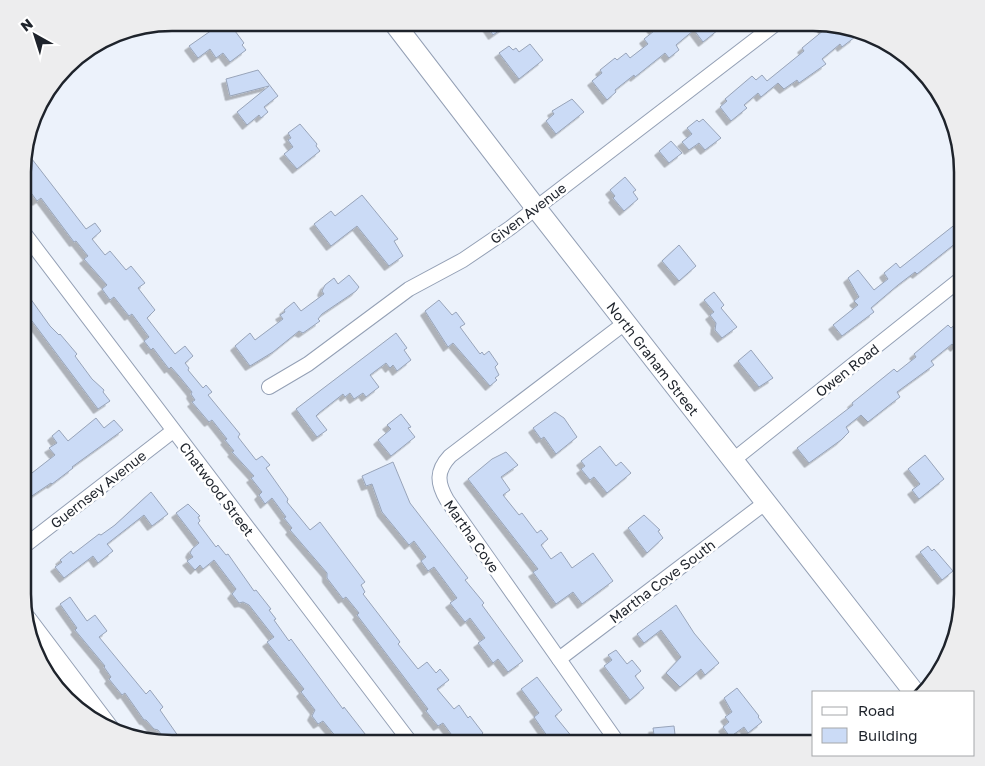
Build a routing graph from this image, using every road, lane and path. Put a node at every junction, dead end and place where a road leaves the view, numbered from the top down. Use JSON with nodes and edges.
{"nodes":[{"id":1,"x":400,"y":31,"type":"edge"},
{"id":2,"x":765,"y":32,"type":"edge"},
{"id":3,"x":536,"y":208,"type":"junction"},
{"id":4,"x":31,"y":242,"type":"edge"},
{"id":5,"x":954,"y":285,"type":"edge"},
{"id":6,"x":625,"y":323,"type":"junction"},
{"id":7,"x":269,"y":387,"type":"dead end"},
{"id":8,"x":174,"y":431,"type":"junction"},
{"id":9,"x":732,"y":461,"type":"junction"},
{"id":10,"x":765,"y":503,"type":"junction"},
{"id":11,"x":32,"y":540,"type":"edge"},
{"id":12,"x":37,"y":632,"type":"edge"},
{"id":13,"x":559,"y":659,"type":"junction"},
{"id":14,"x":913,"y":691,"type":"edge"},
{"id":15,"x":99,"y":714,"type":"edge"},
{"id":16,"x":404,"y":734,"type":"edge"},
{"id":17,"x":613,"y":735,"type":"edge"}],
"edges":[{"from":1,"to":3,"type":"main road","name":"North Graham Street"},
{"from":2,"to":3,"type":"street","name":"Given Avenue"},
{"from":3,"to":6,"type":"main road","name":"North Graham Street"},
{"from":3,"to":7,"type":"street","name":"Given Avenue"},
{"from":4,"to":8,"type":"street","name":"Chatwood Street"},
{"from":5,"to":9,"type":"street","name":"Owen Road"},
{"from":6,"to":9,"type":"main road","name":"North Graham Street"},
{"from":6,"to":13,"type":"street","name":"Martha Cove"},
{"from":8,"to":11,"type":"street","name":"Guernsey Avenue"},
{"from":8,"to":16,"type":"street","name":"Chatwood Street"},
{"from":9,"to":10,"type":"main road","name":"North Graham Street"},
{"from":10,"to":13,"type":"street","name":"Martha Cove South"},
{"from":10,"to":14,"type":"main road","name":"North Graham Street"},
{"from":12,"to":15,"type":"street"},
{"from":13,"to":17,"type":"street","name":"Martha Cove"}]}
